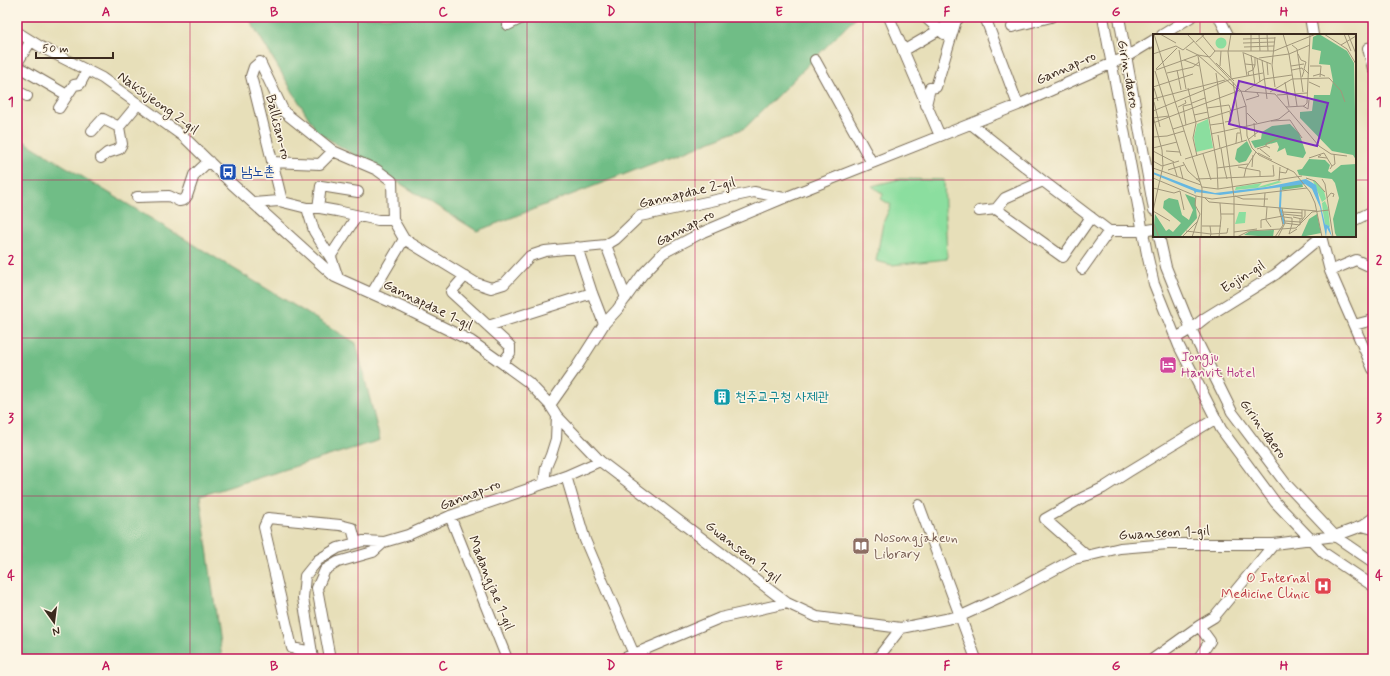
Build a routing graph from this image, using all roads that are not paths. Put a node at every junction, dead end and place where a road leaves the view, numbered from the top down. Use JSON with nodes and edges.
{"nodes":[{"id":1,"x":524,"y":17,"type":"edge"},
{"id":2,"x":889,"y":17,"type":"edge"},
{"id":3,"x":925,"y":17,"type":"edge"},
{"id":4,"x":985,"y":17,"type":"edge"},
{"id":5,"x":1051,"y":17,"type":"edge"},
{"id":6,"x":1103,"y":17,"type":"edge"},
{"id":7,"x":1118,"y":17,"type":"edge"},
{"id":8,"x":1191,"y":17,"type":"edge"},
{"id":9,"x":1219,"y":17,"type":"edge"},
{"id":10,"x":1310,"y":17,"type":"edge"},
{"id":11,"x":958,"y":18,"type":"edge"},
{"id":12,"x":508,"y":25,"type":"dead end"},
{"id":13,"x":1012,"y":27,"type":"dead end"},
{"id":14,"x":940,"y":30,"type":"junction"},
{"id":15,"x":17,"y":32,"type":"edge"},
{"id":16,"x":1164,"y":34,"type":"edge"},
{"id":17,"x":1228,"y":34,"type":"edge"},
{"id":18,"x":1313,"y":34,"type":"edge"},
{"id":19,"x":950,"y":39,"type":"junction"},
{"id":20,"x":31,"y":41,"type":"junction"},
{"id":21,"x":1153,"y":41,"type":"edge"},
{"id":22,"x":1370,"y":48,"type":"edge"},
{"id":23,"x":903,"y":51,"type":"junction"},
{"id":24,"x":1126,"y":57,"type":"junction"},
{"id":25,"x":815,"y":60,"type":"dead end"},
{"id":26,"x":1111,"y":63,"type":"junction"},
{"id":27,"x":17,"y":64,"type":"edge"},
{"id":28,"x":1373,"y":69,"type":"edge"},
{"id":29,"x":87,"y":71,"type":"junction"},
{"id":30,"x":17,"y":91,"type":"edge"},
{"id":31,"x":67,"y":95,"type":"junction"},
{"id":32,"x":27,"y":96,"type":"dead end"},
{"id":33,"x":138,"y":104,"type":"junction"},
{"id":34,"x":926,"y":105,"type":"junction"},
{"id":35,"x":1018,"y":105,"type":"junction"},
{"id":36,"x":59,"y":108,"type":"dead end"},
{"id":37,"x":971,"y":124,"type":"junction"},
{"id":38,"x":119,"y":127,"type":"junction"},
{"id":39,"x":92,"y":131,"type":"dead end"},
{"id":40,"x":940,"y":136,"type":"junction"},
{"id":41,"x":333,"y":151,"type":"junction"},
{"id":42,"x":101,"y":158,"type":"dead end"},
{"id":43,"x":209,"y":162,"type":"junction"},
{"id":44,"x":272,"y":162,"type":"junction"},
{"id":45,"x":872,"y":163,"type":"junction"},
{"id":46,"x":1043,"y":181,"type":"junction"},
{"id":47,"x":358,"y":192,"type":"dead end"},
{"id":48,"x":137,"y":197,"type":"dead end"},
{"id":49,"x":784,"y":198,"type":"junction"},
{"id":50,"x":282,"y":201,"type":"junction"},
{"id":51,"x":253,"y":203,"type":"junction"},
{"id":52,"x":1153,"y":205,"type":"edge"},
{"id":53,"x":307,"y":208,"type":"junction"},
{"id":54,"x":318,"y":208,"type":"junction"},
{"id":55,"x":996,"y":209,"type":"junction"},
{"id":56,"x":979,"y":211,"type":"dead end"},
{"id":57,"x":1373,"y":211,"type":"edge"},
{"id":58,"x":357,"y":216,"type":"junction"},
{"id":59,"x":1091,"y":217,"type":"junction"},
{"id":60,"x":393,"y":220,"type":"junction"},
{"id":61,"x":1356,"y":220,"type":"edge"},
{"id":62,"x":1153,"y":229,"type":"edge"},
{"id":63,"x":1109,"y":231,"type":"junction"},
{"id":64,"x":1142,"y":231,"type":"junction"},
{"id":65,"x":1159,"y":237,"type":"edge"},
{"id":66,"x":1320,"y":237,"type":"edge"},
{"id":67,"x":1321,"y":237,"type":"edge"},
{"id":68,"x":404,"y":239,"type":"junction"},
{"id":69,"x":606,"y":245,"type":"junction"},
{"id":70,"x":577,"y":247,"type":"junction"},
{"id":71,"x":330,"y":257,"type":"junction"},
{"id":72,"x":1373,"y":264,"type":"edge"},
{"id":73,"x":1082,"y":269,"type":"dead end"},
{"id":74,"x":1330,"y":271,"type":"junction"},
{"id":75,"x":464,"y":276,"type":"junction"},
{"id":76,"x":338,"y":278,"type":"junction"},
{"id":77,"x":372,"y":293,"type":"junction"},
{"id":78,"x":592,"y":293,"type":"junction"},
{"id":79,"x":626,"y":298,"type":"junction"},
{"id":80,"x":1373,"y":320,"type":"edge"},
{"id":81,"x":604,"y":324,"type":"junction"},
{"id":82,"x":1354,"y":325,"type":"junction"},
{"id":83,"x":488,"y":326,"type":"junction"},
{"id":84,"x":1191,"y":329,"type":"junction"},
{"id":85,"x":1176,"y":338,"type":"junction"},
{"id":86,"x":502,"y":363,"type":"junction"},
{"id":87,"x":1373,"y":369,"type":"edge"},
{"id":88,"x":550,"y":405,"type":"junction"},
{"id":89,"x":557,"y":416,"type":"junction"},
{"id":90,"x":1215,"y":419,"type":"junction"},
{"id":91,"x":600,"y":461,"type":"junction"},
{"id":92,"x":566,"y":476,"type":"junction"},
{"id":93,"x":544,"y":482,"type":"junction"},
{"id":94,"x":919,"y":505,"type":"dead end"},
{"id":95,"x":450,"y":516,"type":"junction"},
{"id":96,"x":1373,"y":518,"type":"edge"},
{"id":97,"x":1362,"y":526,"type":"junction"},
{"id":98,"x":1373,"y":529,"type":"edge"},
{"id":99,"x":1335,"y":536,"type":"junction"},
{"id":100,"x":1312,"y":540,"type":"junction"},
{"id":101,"x":384,"y":542,"type":"junction"},
{"id":102,"x":356,"y":543,"type":"junction"},
{"id":103,"x":1274,"y":544,"type":"junction"},
{"id":104,"x":1087,"y":556,"type":"junction"},
{"id":105,"x":1373,"y":562,"type":"edge"},
{"id":106,"x":1373,"y":586,"type":"edge"},
{"id":107,"x":787,"y":603,"type":"junction"},
{"id":108,"x":961,"y":616,"type":"junction"},
{"id":109,"x":1199,"y":626,"type":"junction"},
{"id":110,"x":901,"y":628,"type":"junction"},
{"id":111,"x":313,"y":655,"type":"edge"},
{"id":112,"x":635,"y":657,"type":"edge"},
{"id":113,"x":330,"y":659,"type":"edge"},
{"id":114,"x":506,"y":659,"type":"edge"},
{"id":115,"x":622,"y":659,"type":"edge"},
{"id":116,"x":877,"y":659,"type":"edge"},
{"id":117,"x":976,"y":659,"type":"edge"},
{"id":118,"x":1153,"y":659,"type":"edge"},
{"id":119,"x":1202,"y":659,"type":"edge"}],
"edges":[{"from":1,"to":12,"type":"street"},
{"from":2,"to":23,"type":"street"},
{"from":3,"to":14,"type":"street"},
{"from":4,"to":35,"type":"street"},
{"from":5,"to":13,"type":"street"},
{"from":6,"to":26,"type":"street","name":"Girin-daero"},
{"from":7,"to":24,"type":"street","name":"Girin-daero"},
{"from":8,"to":16,"type":"street"},
{"from":9,"to":17,"type":"street"},
{"from":10,"to":18,"type":"street"},
{"from":11,"to":14,"type":"street"},
{"from":11,"to":19,"type":"street"},
{"from":14,"to":19,"type":"street"},
{"from":14,"to":23,"type":"street"},
{"from":15,"to":20,"type":"street","name":"Naksujeong 2-gil"},
{"from":19,"to":34,"type":"street"},
{"from":20,"to":27,"type":"street"},
{"from":20,"to":29,"type":"street","name":"Naksujeong 2-gil"},
{"from":21,"to":24,"type":"street","name":"Gannap-ro"},
{"from":22,"to":28,"type":"street"},
{"from":23,"to":34,"type":"street"},
{"from":24,"to":26,"type":"street","name":"Gannap-ro"},
{"from":24,"to":52,"type":"street","name":"Girin-daero"},
{"from":25,"to":45,"type":"street"},
{"from":26,"to":35,"type":"street","name":"Gannap-ro"},
{"from":26,"to":64,"type":"street","name":"Girin-daero"},
{"from":27,"to":31,"type":"street"},
{"from":29,"to":31,"type":"street"},
{"from":29,"to":33,"type":"street","name":"Naksujeong 2-gil"},
{"from":30,"to":32,"type":"street"},
{"from":31,"to":36,"type":"street"},
{"from":33,"to":38,"type":"street"},
{"from":33,"to":43,"type":"street","name":"Naksujeong 2-gil"},
{"from":34,"to":40,"type":"street"},
{"from":35,"to":37,"type":"street","name":"Gannap-ro"},
{"from":37,"to":40,"type":"street","name":"Gannap-ro"},
{"from":37,"to":46,"type":"street"},
{"from":38,"to":39,"type":"street"},
{"from":38,"to":42,"type":"street"},
{"from":40,"to":45,"type":"street","name":"Gannap-ro"},
{"from":41,"to":44,"type":"street"},
{"from":41,"to":44,"type":"street","name":"Ballisan-ro"},
{"from":41,"to":60,"type":"street"},
{"from":43,"to":48,"type":"street"},
{"from":43,"to":51,"type":"street","name":"Gannapdae 1-gil"},
{"from":44,"to":50,"type":"street","name":"Ballisan-ro"},
{"from":45,"to":49,"type":"street","name":"Gannap-ro"},
{"from":46,"to":55,"type":"street"},
{"from":46,"to":59,"type":"street"},
{"from":47,"to":54,"type":"street"},
{"from":49,"to":69,"type":"street","name":"Gannapdae 2-gil"},
{"from":49,"to":79,"type":"street","name":"Gannap-ro"},
{"from":50,"to":51,"type":"street"},
{"from":50,"to":53,"type":"street"},
{"from":51,"to":76,"type":"street","name":"Gannapdae 1-gil"},
{"from":53,"to":54,"type":"street"},
{"from":53,"to":71,"type":"street"},
{"from":54,"to":58,"type":"street"},
{"from":55,"to":56,"type":"street"},
{"from":55,"to":59,"type":"street"},
{"from":57,"to":61,"type":"street"},
{"from":58,"to":60,"type":"street"},
{"from":58,"to":71,"type":"street"},
{"from":59,"to":63,"type":"street"},
{"from":60,"to":68,"type":"street"},
{"from":62,"to":64,"type":"street"},
{"from":63,"to":64,"type":"street"},
{"from":63,"to":73,"type":"street"},
{"from":64,"to":85,"type":"street","name":"Girin-daero"},
{"from":65,"to":84,"type":"street","name":"Girin-daero"},
{"from":66,"to":84,"type":"street","name":"Eojin-gil"},
{"from":67,"to":74,"type":"street"},
{"from":68,"to":75,"type":"street"},
{"from":68,"to":77,"type":"street"},
{"from":69,"to":70,"type":"street"},
{"from":69,"to":79,"type":"street"},
{"from":70,"to":75,"type":"street"},
{"from":70,"to":78,"type":"street"},
{"from":71,"to":76,"type":"street"},
{"from":72,"to":74,"type":"street"},
{"from":74,"to":82,"type":"street"},
{"from":75,"to":83,"type":"street","name":"Gannapdae 1-gil"},
{"from":76,"to":77,"type":"street","name":"Gannapdae 1-gil"},
{"from":77,"to":86,"type":"street","name":"Gannapdae 1-gil"},
{"from":78,"to":81,"type":"street"},
{"from":78,"to":83,"type":"street"},
{"from":79,"to":81,"type":"street","name":"Gannap-ro"},
{"from":80,"to":82,"type":"street"},
{"from":81,"to":88,"type":"street","name":"Gannap-ro"},
{"from":82,"to":87,"type":"street"},
{"from":83,"to":86,"type":"street","name":"Gannapdae 1-gil"},
{"from":84,"to":85,"type":"street","name":"Eojin-gil"},
{"from":84,"to":99,"type":"street","name":"Girin-daero"},
{"from":85,"to":90,"type":"street","name":"Girin-daero"},
{"from":86,"to":88,"type":"street","name":"Gannapdae 1-gil"},
{"from":88,"to":89,"type":"street","name":"Gwanseon 1-gil"},
{"from":89,"to":91,"type":"street","name":"Gwanseon 1-gil"},
{"from":89,"to":93,"type":"street"},
{"from":90,"to":100,"type":"street","name":"Girin-daero"},
{"from":90,"to":104,"type":"street"},
{"from":91,"to":92,"type":"street","name":"Gannap-ro"},
{"from":91,"to":107,"type":"street","name":"Gwanseon 1-gil"},
{"from":92,"to":93,"type":"street","name":"Gannap-ro"},
{"from":92,"to":112,"type":"street"},
{"from":93,"to":95,"type":"street","name":"Gannap-ro"},
{"from":94,"to":108,"type":"street"},
{"from":95,"to":101,"type":"street","name":"Gannap-ro"},
{"from":95,"to":114,"type":"street","name":"Madangjae 1-gil"},
{"from":96,"to":97,"type":"street","name":"Gwanseon 1-gil"},
{"from":97,"to":98,"type":"street"},
{"from":97,"to":99,"type":"street","name":"Gwanseon 1-gil"},
{"from":99,"to":100,"type":"street","name":"Gwanseon 1-gil"},
{"from":99,"to":105,"type":"street","name":"Girin-daero"},
{"from":100,"to":103,"type":"street","name":"Gwanseon 1-gil"},
{"from":100,"to":106,"type":"street","name":"Girin-daero"},
{"from":101,"to":102,"type":"street"},
{"from":101,"to":113,"type":"street"},
{"from":102,"to":111,"type":"street"},
{"from":102,"to":111,"type":"street"},
{"from":103,"to":104,"type":"street","name":"Gwanseon 1-gil"},
{"from":103,"to":109,"type":"street"},
{"from":104,"to":108,"type":"street","name":"Gwanseon 1-gil"},
{"from":107,"to":110,"type":"street","name":"Gwanseon 1-gil"},
{"from":107,"to":112,"type":"street"},
{"from":108,"to":110,"type":"street","name":"Gwanseon 1-gil"},
{"from":108,"to":117,"type":"street"},
{"from":109,"to":118,"type":"street"},
{"from":109,"to":119,"type":"street"},
{"from":110,"to":116,"type":"street"},
{"from":112,"to":115,"type":"street"}]}
